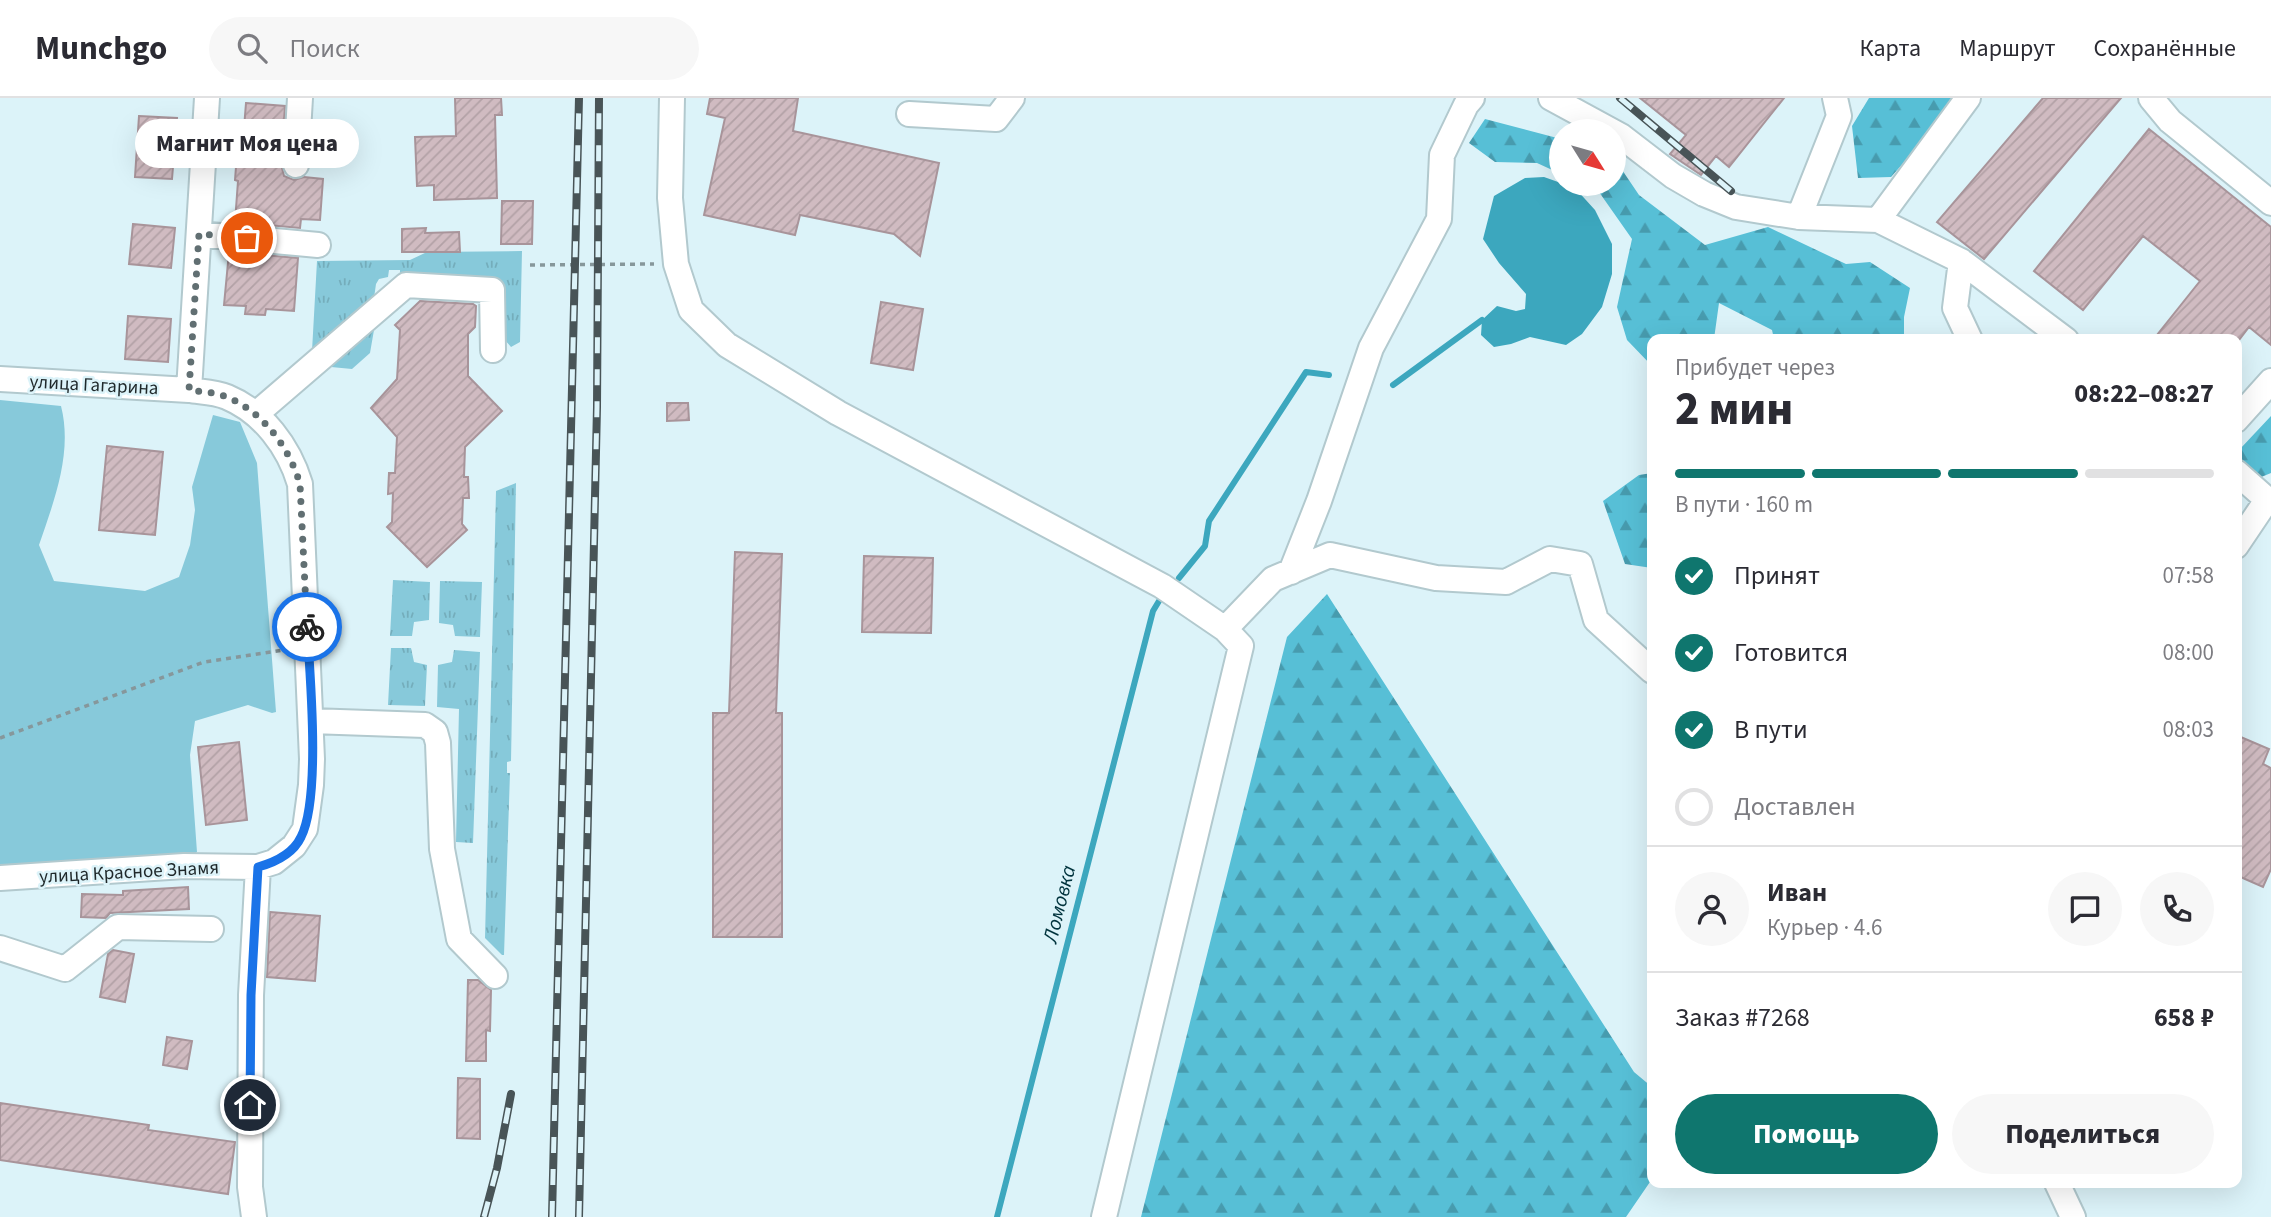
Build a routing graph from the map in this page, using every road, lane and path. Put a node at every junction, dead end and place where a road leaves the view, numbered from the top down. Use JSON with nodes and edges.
{"nodes":[{"id":1,"x":208,"y":98,"type":"edge"},
{"id":2,"x":300,"y":98,"type":"edge"},
{"id":3,"x":672,"y":98,"type":"edge"},
{"id":4,"x":1012,"y":98,"type":"edge"},
{"id":5,"x":1472,"y":98,"type":"edge"},
{"id":6,"x":1551,"y":98,"type":"edge"},
{"id":7,"x":1835,"y":98,"type":"edge"},
{"id":8,"x":1968,"y":98,"type":"edge"},
{"id":9,"x":2151,"y":98,"type":"edge"},
{"id":10,"x":909,"y":114,"type":"dead end"},
{"id":11,"x":296,"y":164,"type":"dead end"},
{"id":12,"x":2271,"y":203,"type":"edge"},
{"id":13,"x":1799,"y":217,"type":"junction"},
{"id":14,"x":1878,"y":220,"type":"junction"},
{"id":15,"x":199,"y":234,"type":"junction"},
{"id":16,"x":318,"y":245,"type":"dead end"},
{"id":17,"x":1961,"y":261,"type":"junction"},
{"id":18,"x":676,"y":264,"type":"junction"},
{"id":19,"x":530,"y":265,"type":"dead end"},
{"id":20,"x":1967,"y":334,"type":"edge"},
{"id":21,"x":2058,"y":334,"type":"edge"},
{"id":22,"x":493,"y":350,"type":"dead end"},
{"id":23,"x":0,"y":379,"type":"edge"},
{"id":24,"x":2271,"y":381,"type":"edge"},
{"id":25,"x":189,"y":390,"type":"junction"},
{"id":26,"x":2242,"y":413,"type":"edge"},
{"id":27,"x":256,"y":414,"type":"junction"},
{"id":28,"x":2242,"y":477,"type":"edge"},
{"id":29,"x":2269,"y":501,"type":"edge"},
{"id":30,"x":2242,"y":537,"type":"edge"},
{"id":31,"x":1291,"y":572,"type":"junction"},
{"id":32,"x":1225,"y":629,"type":"junction"},
{"id":33,"x":308,"y":646,"type":"junction"},
{"id":34,"x":1647,"y":666,"type":"edge"},
{"id":35,"x":311,"y":721,"type":"junction"},
{"id":36,"x":0,"y":738,"type":"edge"},
{"id":37,"x":258,"y":867,"type":"junction"},
{"id":38,"x":0,"y":878,"type":"edge"},
{"id":39,"x":211,"y":929,"type":"dead end"},
{"id":40,"x":0,"y":948,"type":"edge"},
{"id":41,"x":495,"y":976,"type":"dead end"},
{"id":42,"x":2059,"y":1188,"type":"edge"},
{"id":43,"x":254,"y":1217,"type":"edge"},
{"id":44,"x":1104,"y":1217,"type":"edge"},
{"id":45,"x":2073,"y":1217,"type":"edge"}],
"edges":[{"from":1,"to":15,"type":"street"},
{"from":2,"to":11,"type":"street"},
{"from":3,"to":18,"type":"street"},
{"from":4,"to":10,"type":"street"},
{"from":5,"to":31,"type":"street"},
{"from":6,"to":13,"type":"street"},
{"from":7,"to":13,"type":"street"},
{"from":8,"to":14,"type":"street"},
{"from":9,"to":12,"type":"street"},
{"from":13,"to":14,"type":"street"},
{"from":14,"to":17,"type":"street"},
{"from":15,"to":16,"type":"street"},
{"from":15,"to":25,"type":"street"},
{"from":17,"to":20,"type":"street"},
{"from":17,"to":21,"type":"street"},
{"from":18,"to":19,"type":"path"},
{"from":18,"to":32,"type":"street"},
{"from":22,"to":27,"type":"street"},
{"from":23,"to":25,"type":"street","name":"улица Гагарина"},
{"from":24,"to":26,"type":"street"},
{"from":25,"to":27,"type":"street","name":"улица Гагарина"},
{"from":27,"to":33,"type":"street"},
{"from":28,"to":29,"type":"street"},
{"from":29,"to":30,"type":"street"},
{"from":31,"to":32,"type":"street"},
{"from":31,"to":34,"type":"street"},
{"from":32,"to":44,"type":"street"},
{"from":33,"to":35,"type":"street"},
{"from":33,"to":36,"type":"path"},
{"from":35,"to":37,"type":"street"},
{"from":35,"to":41,"type":"street"},
{"from":37,"to":38,"type":"street","name":"улица Красное Знамя"},
{"from":37,"to":43,"type":"street"},
{"from":39,"to":40,"type":"street"},
{"from":42,"to":45,"type":"street"}]}
